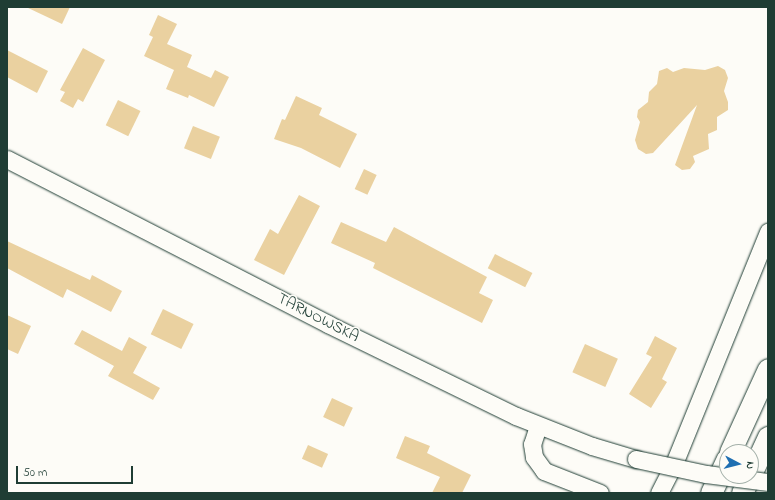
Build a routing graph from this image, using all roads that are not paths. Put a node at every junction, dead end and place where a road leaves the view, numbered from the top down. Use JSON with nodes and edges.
{"nodes":[{"id":1,"x":7,"y":160,"type":"edge"},
{"id":2,"x":768,"y":232,"type":"edge"},
{"id":3,"x":768,"y":369,"type":"edge"},
{"id":4,"x":538,"y":426,"type":"junction"},
{"id":5,"x":768,"y":437,"type":"edge"},
{"id":6,"x":734,"y":444,"type":"edge"},
{"id":7,"x":759,"y":457,"type":"edge"},
{"id":8,"x":719,"y":476,"type":"edge"},
{"id":9,"x":768,"y":482,"type":"edge"},
{"id":10,"x":746,"y":484,"type":"edge"},
{"id":11,"x":591,"y":492,"type":"edge"},
{"id":12,"x":659,"y":493,"type":"edge"},
{"id":13,"x":711,"y":493,"type":"edge"},
{"id":14,"x":742,"y":493,"type":"edge"}],
"edges":[{"from":1,"to":4,"type":"street","name":"TARNOWSKA"},
{"from":2,"to":12,"type":"street"},
{"from":3,"to":6,"type":"main road"},
{"from":4,"to":9,"type":"street","name":"TARNOWSKA","bridge":true},
{"from":4,"to":11,"type":"street"},
{"from":5,"to":7,"type":"main road"},
{"from":8,"to":13,"type":"main road"},
{"from":10,"to":14,"type":"main road"}]}
